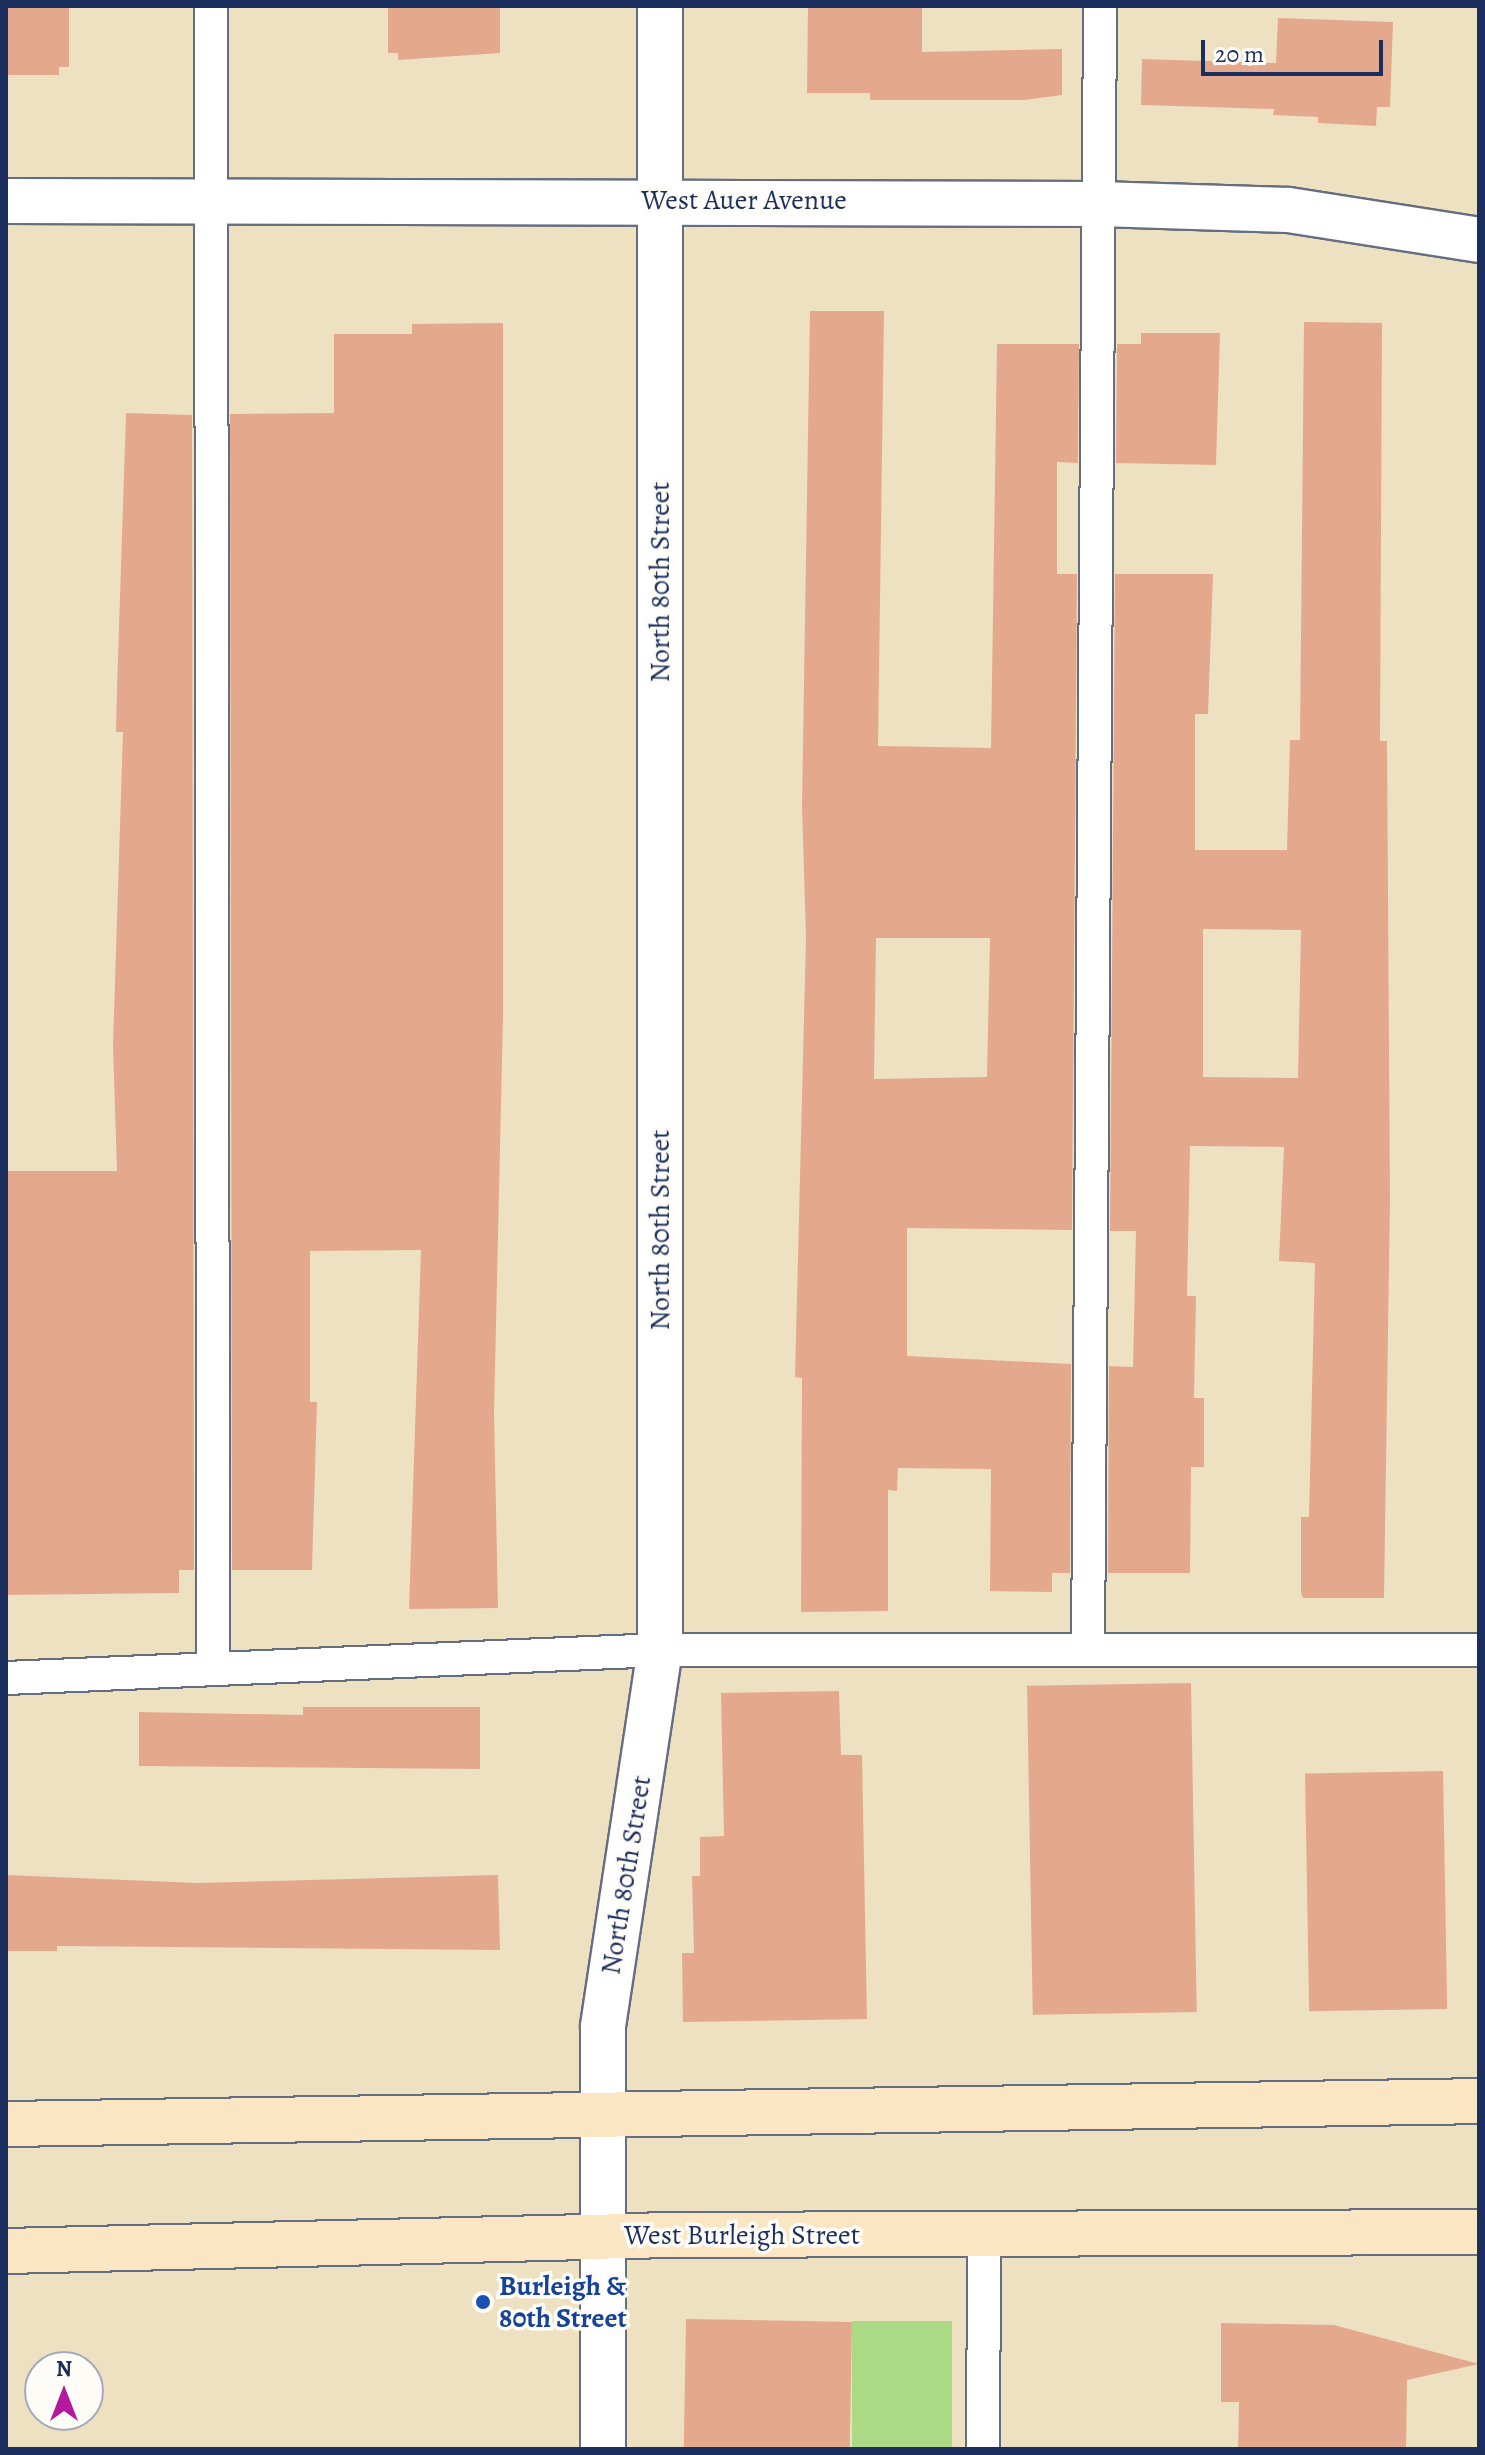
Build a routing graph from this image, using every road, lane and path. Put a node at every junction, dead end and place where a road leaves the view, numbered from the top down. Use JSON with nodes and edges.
{"nodes":[{"id":1,"x":211,"y":6,"type":"edge"},
{"id":2,"x":660,"y":6,"type":"edge"},
{"id":3,"x":1100,"y":6,"type":"edge"},
{"id":4,"x":660,"y":200,"type":"junction"},
{"id":5,"x":6,"y":201,"type":"edge"},
{"id":6,"x":209,"y":201,"type":"junction"},
{"id":7,"x":1099,"y":204,"type":"junction"},
{"id":8,"x":1479,"y":240,"type":"edge"},
{"id":9,"x":660,"y":1650,"type":"junction"},
{"id":10,"x":1088,"y":1650,"type":"junction"},
{"id":11,"x":1479,"y":1650,"type":"edge"},
{"id":12,"x":213,"y":1669,"type":"junction"},
{"id":13,"x":6,"y":1678,"type":"edge"},
{"id":14,"x":1479,"y":2101,"type":"edge"},
{"id":15,"x":600,"y":2113,"type":"junction"},
{"id":16,"x":6,"y":2124,"type":"edge"},
{"id":17,"x":1479,"y":2232,"type":"edge"},
{"id":18,"x":984,"y":2234,"type":"junction"},
{"id":19,"x":603,"y":2236,"type":"junction"},
{"id":20,"x":6,"y":2251,"type":"edge"},
{"id":21,"x":603,"y":2449,"type":"edge"},
{"id":22,"x":983,"y":2449,"type":"edge"}],
"edges":[{"from":1,"to":6,"type":"lane"},
{"from":2,"to":4,"type":"street","name":"North 80th Street"},
{"from":3,"to":7,"type":"lane"},
{"from":4,"to":6,"type":"street","name":"West Auer Avenue"},
{"from":4,"to":7,"type":"street","name":"West Auer Avenue"},
{"from":4,"to":9,"type":"street","name":"North 80th Street"},
{"from":5,"to":6,"type":"street","name":"West Auer Avenue"},
{"from":6,"to":12,"type":"lane"},
{"from":7,"to":8,"type":"street","name":"West Auer Avenue"},
{"from":7,"to":10,"type":"lane"},
{"from":9,"to":10,"type":"lane"},
{"from":9,"to":12,"type":"lane"},
{"from":9,"to":15,"type":"street","name":"North 80th Street"},
{"from":10,"to":11,"type":"lane"},
{"from":12,"to":13,"type":"lane"},
{"from":14,"to":15,"type":"main road"},
{"from":15,"to":16,"type":"main road"},
{"from":15,"to":19,"type":"street","name":"North 80th Street"},
{"from":17,"to":18,"type":"main road","name":"West Burleigh Street"},
{"from":18,"to":19,"type":"main road","name":"West Burleigh Street"},
{"from":18,"to":22,"type":"lane"},
{"from":19,"to":20,"type":"main road","name":"West Burleigh Street"},
{"from":19,"to":21,"type":"street","name":"North 80th Street"}]}
